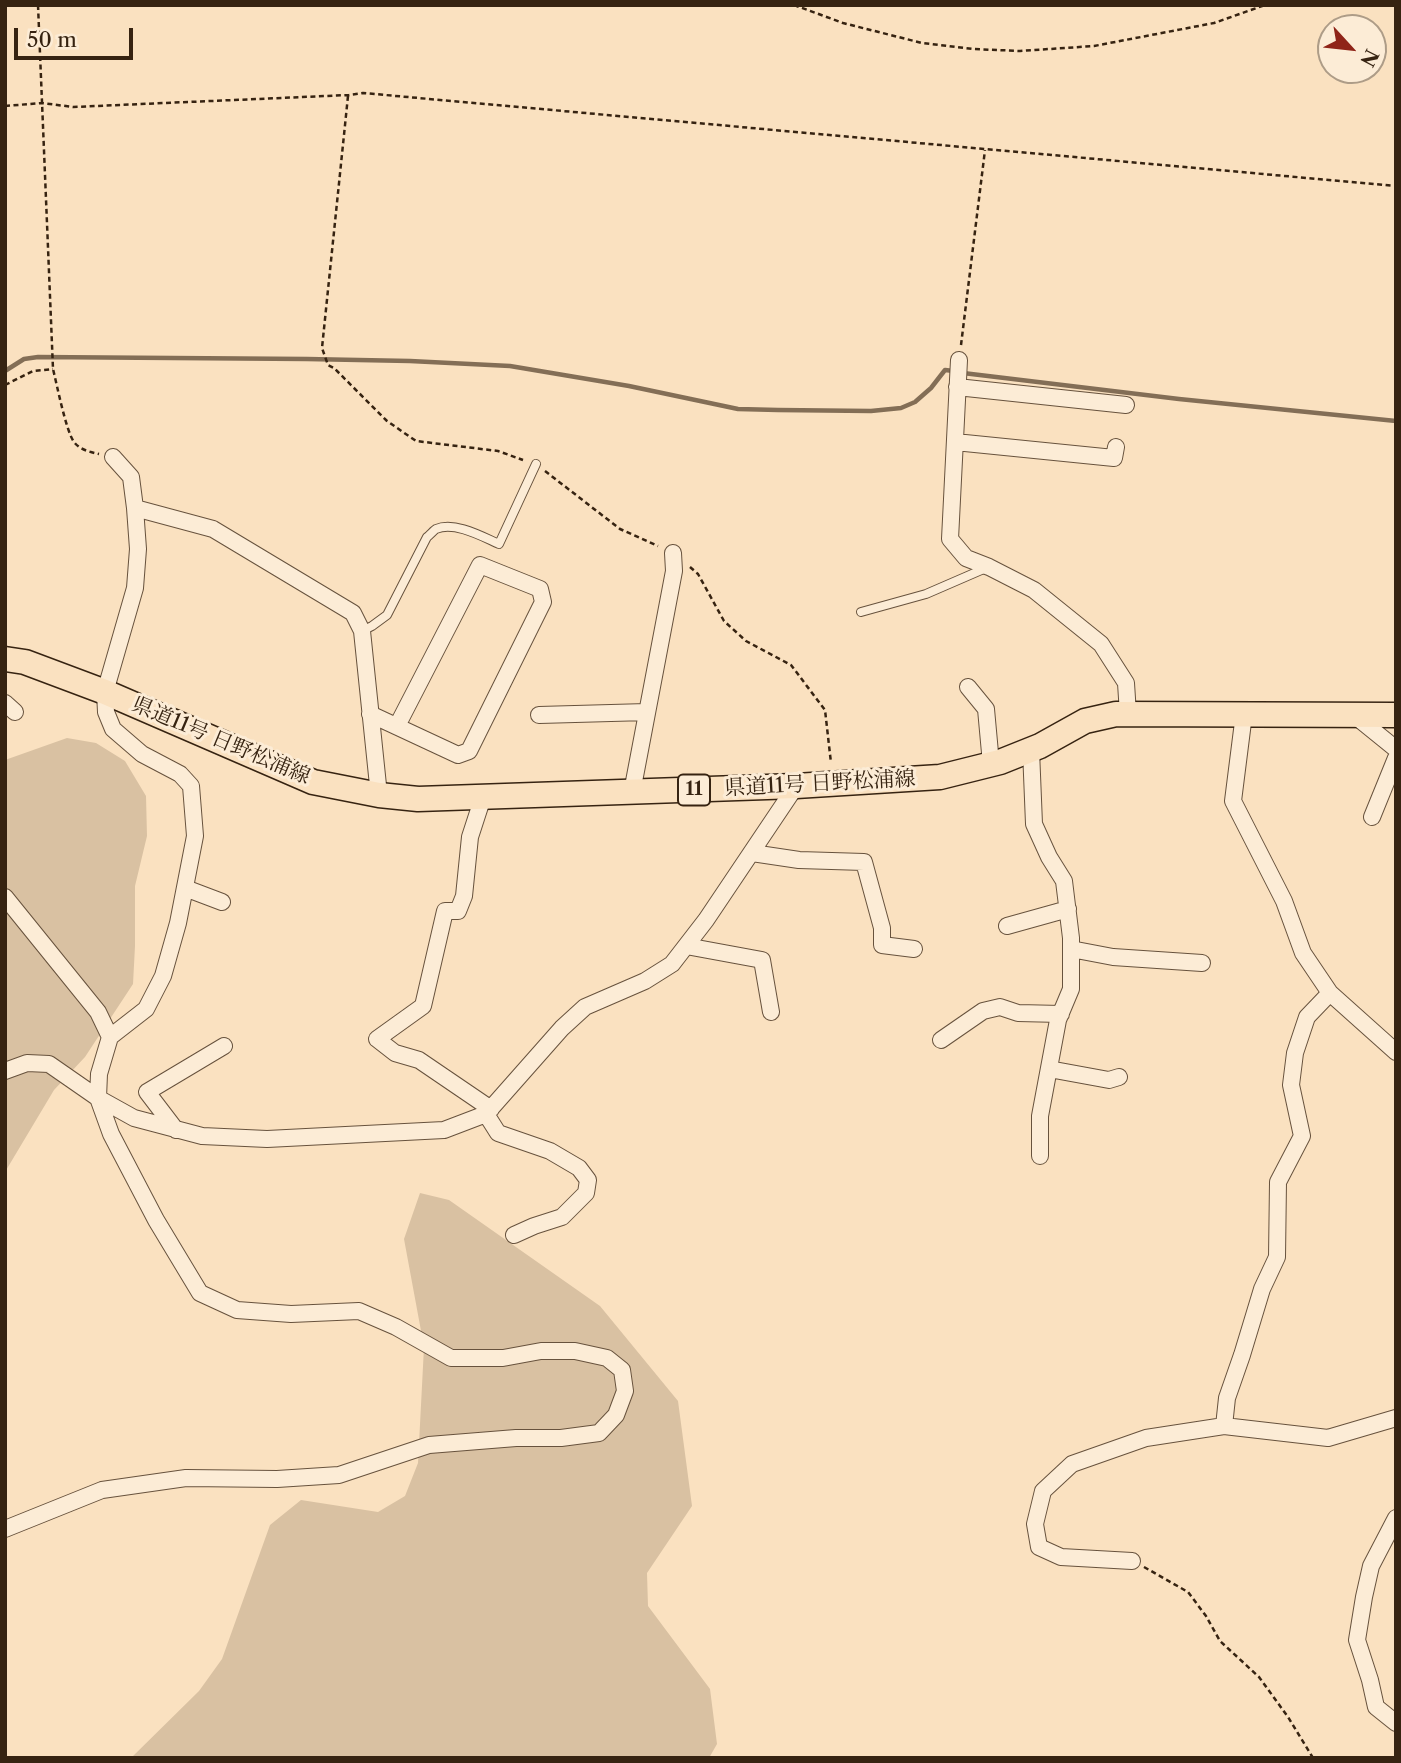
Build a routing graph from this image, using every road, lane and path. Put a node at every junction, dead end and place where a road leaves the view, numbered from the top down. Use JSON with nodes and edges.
{"nodes":[{"id":1,"x":38,"y":5,"type":"edge"},
{"id":2,"x":794,"y":5,"type":"edge"},
{"id":3,"x":1265,"y":5,"type":"edge"},
{"id":4,"x":349,"y":95,"type":"junction"},
{"id":5,"x":42,"y":103,"type":"junction"},
{"id":6,"x":5,"y":106,"type":"edge"},
{"id":7,"x":985,"y":150,"type":"junction"},
{"id":8,"x":1396,"y":186,"type":"edge"},
{"id":9,"x":959,"y":360,"type":"joint"},
{"id":10,"x":54,"y":369,"type":"junction"},
{"id":11,"x":5,"y":384,"type":"edge"},
{"id":12,"x":957,"y":385,"type":"junction"},
{"id":13,"x":1126,"y":405,"type":"dead end"},
{"id":14,"x":954,"y":442,"type":"junction"},
{"id":15,"x":1116,"y":447,"type":"dead end"},
{"id":16,"x":113,"y":457,"type":"joint"},
{"id":17,"x":536,"y":464,"type":"junction"},
{"id":18,"x":135,"y":508,"type":"junction"},
{"id":19,"x":673,"y":553,"type":"junction"},
{"id":20,"x":989,"y":567,"type":"junction"},
{"id":21,"x":860,"y":612,"type":"dead end"},
{"id":22,"x":362,"y":631,"type":"junction"},
{"id":23,"x":5,"y":659,"type":"edge"},
{"id":24,"x":968,"y":687,"type":"dead end"},
{"id":25,"x":106,"y":692,"type":"junction"},
{"id":26,"x":647,"y":712,"type":"junction"},
{"id":27,"x":370,"y":714,"type":"junction"},
{"id":28,"x":1129,"y":714,"type":"junction"},
{"id":29,"x":1244,"y":714,"type":"junction"},
{"id":30,"x":540,"y":715,"type":"dead end"},
{"id":31,"x":1354,"y":715,"type":"junction"},
{"id":32,"x":1396,"y":715,"type":"edge"},
{"id":33,"x":397,"y":726,"type":"junction"},
{"id":34,"x":1396,"y":749,"type":"edge"},
{"id":35,"x":1031,"y":750,"type":"junction"},
{"id":36,"x":1396,"y":758,"type":"edge"},
{"id":37,"x":991,"y":764,"type":"junction"},
{"id":38,"x":834,"y":784,"type":"junction"},
{"id":39,"x":796,"y":786,"type":"junction"},
{"id":40,"x":632,"y":792,"type":"junction"},
{"id":41,"x":379,"y":794,"type":"junction"},
{"id":42,"x":483,"y":797,"type":"junction"},
{"id":43,"x":1371,"y":817,"type":"dead end"},
{"id":44,"x":752,"y":853,"type":"junction"},
{"id":45,"x":185,"y":888,"type":"junction"},
{"id":46,"x":5,"y":897,"type":"edge"},
{"id":47,"x":222,"y":902,"type":"dead end"},
{"id":48,"x":1068,"y":909,"type":"junction"},
{"id":49,"x":1007,"y":926,"type":"dead end"},
{"id":50,"x":686,"y":946,"type":"junction"},
{"id":51,"x":914,"y":949,"type":"dead end"},
{"id":52,"x":1071,"y":949,"type":"junction"},
{"id":53,"x":1202,"y":963,"type":"dead end"},
{"id":54,"x":1329,"y":993,"type":"junction"},
{"id":55,"x":771,"y":1012,"type":"dead end"},
{"id":56,"x":1061,"y":1014,"type":"junction"},
{"id":57,"x":110,"y":1037,"type":"junction"},
{"id":58,"x":941,"y":1041,"type":"dead end"},
{"id":59,"x":224,"y":1046,"type":"dead end"},
{"id":60,"x":1396,"y":1052,"type":"edge"},
{"id":61,"x":1049,"y":1069,"type":"junction"},
{"id":62,"x":5,"y":1071,"type":"edge"},
{"id":63,"x":1119,"y":1077,"type":"dead end"},
{"id":64,"x":98,"y":1098,"type":"junction"},
{"id":65,"x":488,"y":1111,"type":"junction"},
{"id":66,"x":176,"y":1130,"type":"junction"},
{"id":67,"x":1040,"y":1156,"type":"dead end"},
{"id":68,"x":514,"y":1235,"type":"dead end"},
{"id":69,"x":1396,"y":1418,"type":"edge"},
{"id":70,"x":1224,"y":1426,"type":"junction"},
{"id":71,"x":1396,"y":1518,"type":"edge"},
{"id":72,"x":5,"y":1529,"type":"edge"},
{"id":73,"x":1132,"y":1561,"type":"joint"},
{"id":74,"x":1396,"y":1723,"type":"edge"},
{"id":75,"x":1313,"y":1758,"type":"edge"}],
"edges":[{"from":1,"to":5,"type":"path"},
{"from":2,"to":3,"type":"path"},
{"from":4,"to":5,"type":"path"},
{"from":4,"to":7,"type":"path"},
{"from":4,"to":17,"type":"path"},
{"from":5,"to":6,"type":"path"},
{"from":5,"to":10,"type":"path"},
{"from":7,"to":8,"type":"path"},
{"from":7,"to":9,"type":"path"},
{"from":9,"to":12,"type":"street"},
{"from":10,"to":11,"type":"path"},
{"from":10,"to":16,"type":"path"},
{"from":12,"to":13,"type":"street"},
{"from":12,"to":14,"type":"street"},
{"from":14,"to":15,"type":"street"},
{"from":14,"to":20,"type":"street"},
{"from":16,"to":18,"type":"street"},
{"from":17,"to":19,"type":"path"},
{"from":17,"to":22,"type":"lane"},
{"from":18,"to":22,"type":"street"},
{"from":18,"to":25,"type":"street"},
{"from":19,"to":26,"type":"street"},
{"from":19,"to":38,"type":"path"},
{"from":20,"to":21,"type":"lane"},
{"from":20,"to":28,"type":"street"},
{"from":22,"to":27,"type":"street"},
{"from":23,"to":25,"type":"main road","name":"県道11号 日野松浦線","number":"11"},
{"from":24,"to":37,"type":"street"},
{"from":25,"to":41,"type":"main road","name":"県道11号 日野松浦線","number":"11"},
{"from":25,"to":45,"type":"street"},
{"from":26,"to":30,"type":"street"},
{"from":26,"to":40,"type":"street"},
{"from":27,"to":33,"type":"street"},
{"from":27,"to":41,"type":"street"},
{"from":28,"to":29,"type":"main road","name":"県道11号 日野松浦線","number":"11"},
{"from":28,"to":35,"type":"main road","name":"県道11号 日野松浦線","number":"11"},
{"from":29,"to":31,"type":"main road","name":"県道11号 日野松浦線","number":"11"},
{"from":29,"to":54,"type":"street"},
{"from":31,"to":32,"type":"main road","name":"県道11号 日野松浦線","number":"11"},
{"from":31,"to":34,"type":"street"},
{"from":33,"to":33,"type":"street"},
{"from":35,"to":37,"type":"main road","name":"県道11号 日野松浦線","number":"11"},
{"from":35,"to":48,"type":"street"},
{"from":36,"to":43,"type":"street"},
{"from":37,"to":38,"type":"main road","name":"県道11号 日野松浦線","number":"11"},
{"from":38,"to":39,"type":"main road","name":"県道11号 日野松浦線","number":"11"},
{"from":39,"to":40,"type":"main road","name":"県道11号 日野松浦線","number":"11"},
{"from":39,"to":44,"type":"street"},
{"from":40,"to":42,"type":"main road","name":"県道11号 日野松浦線","number":"11"},
{"from":41,"to":42,"type":"main road","name":"県道11号 日野松浦線","number":"11"},
{"from":42,"to":65,"type":"street"},
{"from":44,"to":50,"type":"street"},
{"from":44,"to":51,"type":"street"},
{"from":45,"to":47,"type":"street"},
{"from":45,"to":57,"type":"street"},
{"from":46,"to":57,"type":"street"},
{"from":48,"to":49,"type":"street"},
{"from":48,"to":52,"type":"street"},
{"from":50,"to":55,"type":"street"},
{"from":50,"to":65,"type":"street"},
{"from":52,"to":53,"type":"street"},
{"from":52,"to":56,"type":"street"},
{"from":54,"to":60,"type":"street"},
{"from":54,"to":70,"type":"street"},
{"from":56,"to":58,"type":"street"},
{"from":56,"to":61,"type":"street"},
{"from":57,"to":64,"type":"street"},
{"from":59,"to":66,"type":"street"},
{"from":61,"to":63,"type":"street"},
{"from":61,"to":67,"type":"street"},
{"from":62,"to":64,"type":"street"},
{"from":64,"to":66,"type":"street"},
{"from":64,"to":72,"type":"street"},
{"from":65,"to":66,"type":"street"},
{"from":65,"to":68,"type":"street"},
{"from":69,"to":70,"type":"street"},
{"from":70,"to":73,"type":"street"},
{"from":71,"to":74,"type":"street"},
{"from":73,"to":75,"type":"path"}]}
